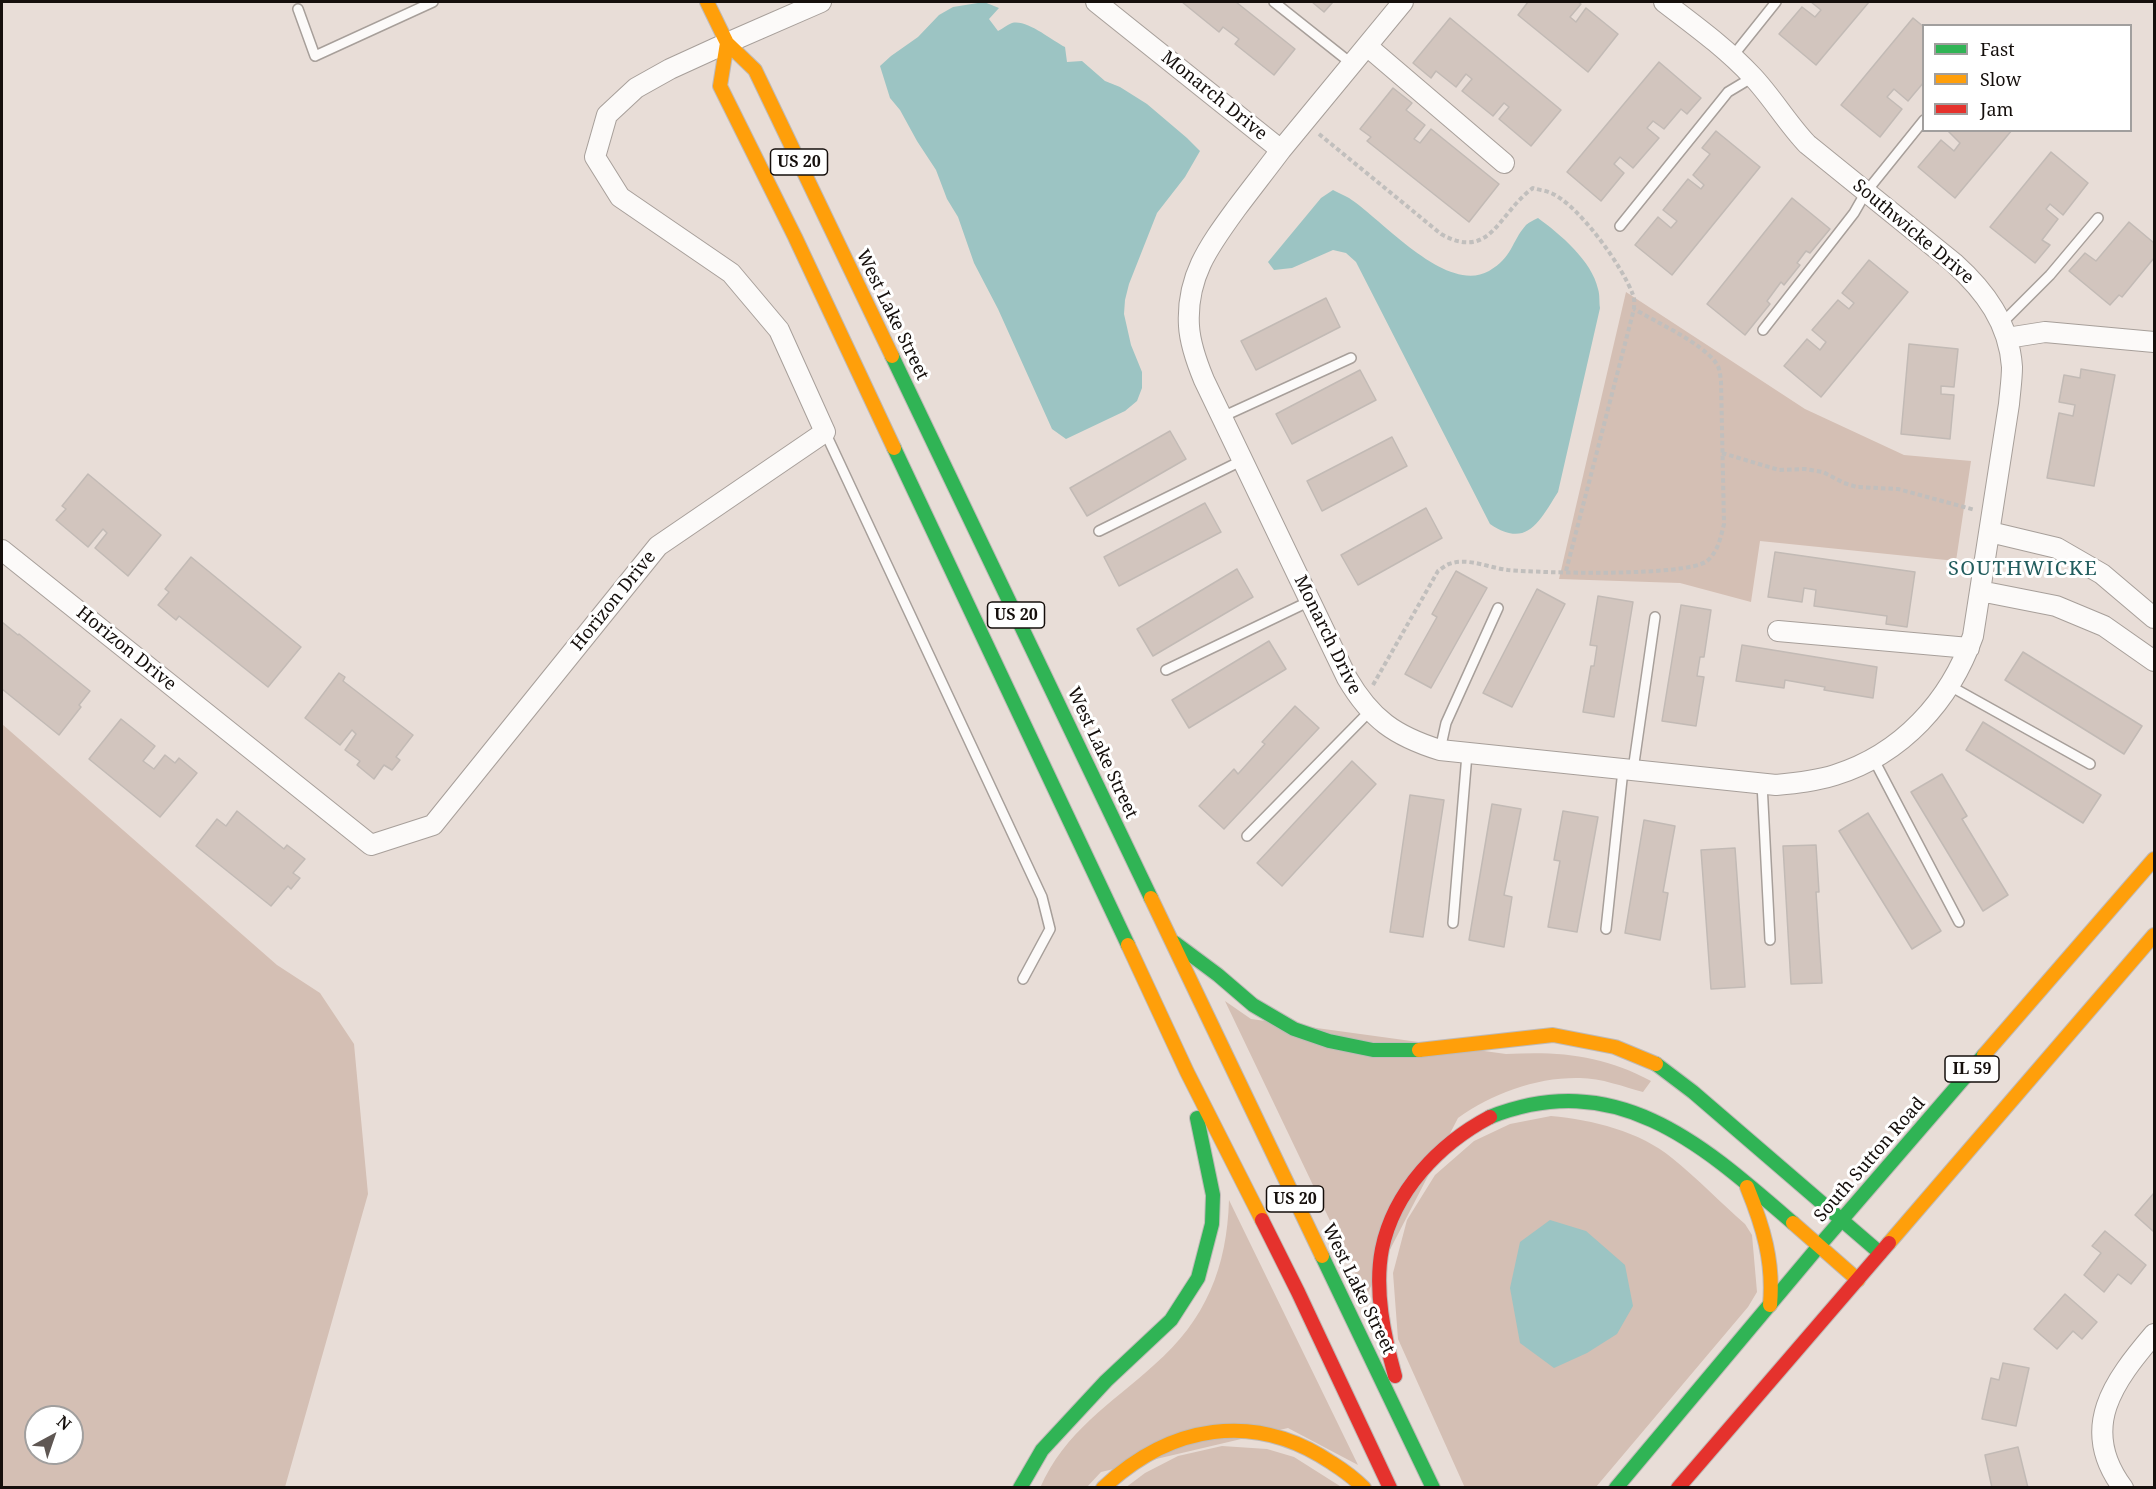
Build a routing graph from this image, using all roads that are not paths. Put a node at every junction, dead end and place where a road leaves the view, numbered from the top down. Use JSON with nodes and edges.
{"nodes":[{"id":1,"x":433,"y":2,"type":"edge"},
{"id":2,"x":707,"y":2,"type":"edge"},
{"id":3,"x":821,"y":2,"type":"edge"},
{"id":4,"x":1096,"y":2,"type":"edge"},
{"id":5,"x":1274,"y":2,"type":"edge"},
{"id":6,"x":1403,"y":2,"type":"edge"},
{"id":7,"x":1664,"y":2,"type":"edge"},
{"id":8,"x":1776,"y":2,"type":"edge"},
{"id":9,"x":298,"y":9,"type":"dead end"},
{"id":10,"x":727,"y":43,"type":"junction"},
{"id":11,"x":1367,"y":46,"type":"junction"},
{"id":12,"x":1732,"y":57,"type":"junction"},
{"id":13,"x":1352,"y":64,"type":"junction"},
{"id":14,"x":1753,"y":77,"type":"junction"},
{"id":15,"x":1922,"y":121,"type":"edge"},
{"id":16,"x":1281,"y":150,"type":"junction"},
{"id":17,"x":1504,"y":163,"type":"dead end"},
{"id":18,"x":1866,"y":192,"type":"junction"},
{"id":19,"x":2098,"y":218,"type":"dead end"},
{"id":20,"x":1620,"y":226,"type":"dead end"},
{"id":21,"x":1762,"y":330,"type":"dead end"},
{"id":22,"x":2004,"y":331,"type":"junction"},
{"id":23,"x":2154,"y":342,"type":"edge"},
{"id":24,"x":1351,"y":358,"type":"dead end"},
{"id":25,"x":1222,"y":417,"type":"junction"},
{"id":26,"x":825,"y":432,"type":"junction"},
{"id":27,"x":1243,"y":460,"type":"junction"},
{"id":28,"x":1991,"y":522,"type":"junction"},
{"id":29,"x":1099,"y":531,"type":"dead end"},
{"id":30,"x":2,"y":550,"type":"edge"},
{"id":31,"x":1980,"y":591,"type":"junction"},
{"id":32,"x":1310,"y":601,"type":"junction"},
{"id":33,"x":1498,"y":608,"type":"dead end"},
{"id":34,"x":1655,"y":617,"type":"dead end"},
{"id":35,"x":2154,"y":618,"type":"edge"},
{"id":36,"x":1778,"y":631,"type":"dead end"},
{"id":37,"x":1969,"y":648,"type":"junction"},
{"id":38,"x":2151,"y":651,"type":"edge"},
{"id":39,"x":1166,"y":670,"type":"dead end"},
{"id":40,"x":1950,"y":686,"type":"junction"},
{"id":41,"x":1365,"y":706,"type":"junction"},
{"id":42,"x":1440,"y":750,"type":"junction"},
{"id":43,"x":1467,"y":754,"type":"junction"},
{"id":44,"x":1873,"y":758,"type":"junction"},
{"id":45,"x":2090,"y":764,"type":"dead end"},
{"id":46,"x":1628,"y":770,"type":"junction"},
{"id":47,"x":1762,"y":783,"type":"junction"},
{"id":48,"x":1246,"y":836,"type":"dead end"},
{"id":49,"x":2154,"y":859,"type":"edge"},
{"id":50,"x":1959,"y":922,"type":"dead end"},
{"id":51,"x":1453,"y":923,"type":"dead end"},
{"id":52,"x":1606,"y":929,"type":"dead end"},
{"id":53,"x":2154,"y":935,"type":"edge"},
{"id":54,"x":1171,"y":940,"type":"junction"},
{"id":55,"x":1770,"y":940,"type":"dead end"},
{"id":56,"x":1023,"y":979,"type":"dead end"},
{"id":57,"x":1187,"y":1072,"type":"junction"},
{"id":58,"x":1745,"y":1182,"type":"junction"},
{"id":59,"x":1842,"y":1220,"type":"junction"},
{"id":60,"x":1819,"y":1246,"type":"junction"},
{"id":61,"x":1880,"y":1253,"type":"junction"},
{"id":62,"x":1858,"y":1280,"type":"junction"},
{"id":63,"x":1770,"y":1305,"type":"junction"},
{"id":64,"x":2154,"y":1334,"type":"edge"},
{"id":65,"x":1419,"y":1459,"type":"junction"},
{"id":66,"x":1020,"y":1488,"type":"edge"},
{"id":67,"x":1103,"y":1488,"type":"edge"},
{"id":68,"x":1364,"y":1488,"type":"edge"},
{"id":69,"x":1390,"y":1488,"type":"edge"},
{"id":70,"x":1433,"y":1488,"type":"edge"},
{"id":71,"x":1616,"y":1488,"type":"edge"},
{"id":72,"x":1678,"y":1488,"type":"edge"},
{"id":73,"x":2123,"y":1488,"type":"edge"}],
"edges":[{"from":1,"to":9,"type":"lane"},
{"from":2,"to":10,"type":"main road","name":"West Lake Street","number":"US 20"},
{"from":3,"to":10,"type":"street"},
{"from":4,"to":16,"type":"street","name":"Monarch Drive"},
{"from":5,"to":13,"type":"lane"},
{"from":6,"to":11,"type":"street"},
{"from":7,"to":12,"type":"street","name":"Southwicke Drive"},
{"from":8,"to":12,"type":"lane"},
{"from":10,"to":26,"type":"street"},
{"from":10,"to":54,"type":"main road","name":"West Lake Street","number":"US 20"},
{"from":10,"to":57,"type":"main road","number":"US 20"},
{"from":11,"to":13,"type":"street"},
{"from":11,"to":17,"type":"street"},
{"from":12,"to":14,"type":"street","name":"Southwicke Drive"},
{"from":13,"to":16,"type":"street"},
{"from":14,"to":18,"type":"street","name":"Southwicke Drive"},
{"from":14,"to":20,"type":"lane"},
{"from":15,"to":18,"type":"lane"},
{"from":16,"to":25,"type":"street","name":"Monarch Drive"},
{"from":18,"to":21,"type":"lane"},
{"from":18,"to":22,"type":"street","name":"Southwicke Drive"},
{"from":19,"to":22,"type":"lane"},
{"from":22,"to":23,"type":"street"},
{"from":22,"to":28,"type":"street","name":"Southwicke Drive"},
{"from":24,"to":25,"type":"lane"},
{"from":25,"to":27,"type":"street","name":"Monarch Drive"},
{"from":26,"to":30,"type":"street","name":"Horizon Drive"},
{"from":26,"to":56,"type":"lane"},
{"from":27,"to":29,"type":"lane"},
{"from":27,"to":32,"type":"street","name":"Monarch Drive"},
{"from":28,"to":31,"type":"street","name":"Southwicke Drive"},
{"from":28,"to":35,"type":"street"},
{"from":31,"to":37,"type":"street","name":"Monarch Drive"},
{"from":31,"to":38,"type":"street"},
{"from":32,"to":39,"type":"lane"},
{"from":32,"to":41,"type":"street","name":"Monarch Drive"},
{"from":33,"to":42,"type":"lane"},
{"from":34,"to":46,"type":"lane"},
{"from":36,"to":37,"type":"street"},
{"from":37,"to":40,"type":"street","name":"Monarch Drive"},
{"from":40,"to":44,"type":"street","name":"Monarch Drive"},
{"from":40,"to":45,"type":"lane"},
{"from":41,"to":42,"type":"street","name":"Monarch Drive"},
{"from":41,"to":48,"type":"lane"},
{"from":42,"to":43,"type":"street","name":"Monarch Drive"},
{"from":43,"to":46,"type":"street","name":"Monarch Drive"},
{"from":43,"to":51,"type":"lane"},
{"from":44,"to":47,"type":"street","name":"Monarch Drive"},
{"from":44,"to":50,"type":"lane"},
{"from":46,"to":47,"type":"street","name":"Monarch Drive"},
{"from":46,"to":52,"type":"lane"},
{"from":47,"to":55,"type":"lane"},
{"from":49,"to":59,"type":"main road","name":"South Sutton Road","number":"IL 59"},
{"from":53,"to":61,"type":"main road","number":"IL 59"},
{"from":54,"to":59,"type":"main road"},
{"from":54,"to":65,"type":"main road","name":"West Lake Street","number":"US 20"},
{"from":57,"to":66,"type":"main road"},
{"from":57,"to":69,"type":"main road","number":"US 20"},
{"from":58,"to":60,"type":"main road"},
{"from":58,"to":63,"type":"main road"},
{"from":58,"to":65,"type":"main road"},
{"from":59,"to":60,"type":"main road","name":"South Sutton Road","number":"IL 59"},
{"from":59,"to":61,"type":"main road"},
{"from":60,"to":62,"type":"main road"},
{"from":60,"to":63,"type":"main road","name":"South Sutton Road","number":"IL 59"},
{"from":61,"to":62,"type":"main road","number":"IL 59"},
{"from":62,"to":72,"type":"main road","number":"IL 59"},
{"from":63,"to":71,"type":"main road","name":"South Sutton Road","number":"IL 59"},
{"from":64,"to":73,"type":"street"},
{"from":65,"to":70,"type":"main road","name":"West Lake Street","number":"US 20"},
{"from":67,"to":68,"type":"main road"}]}
